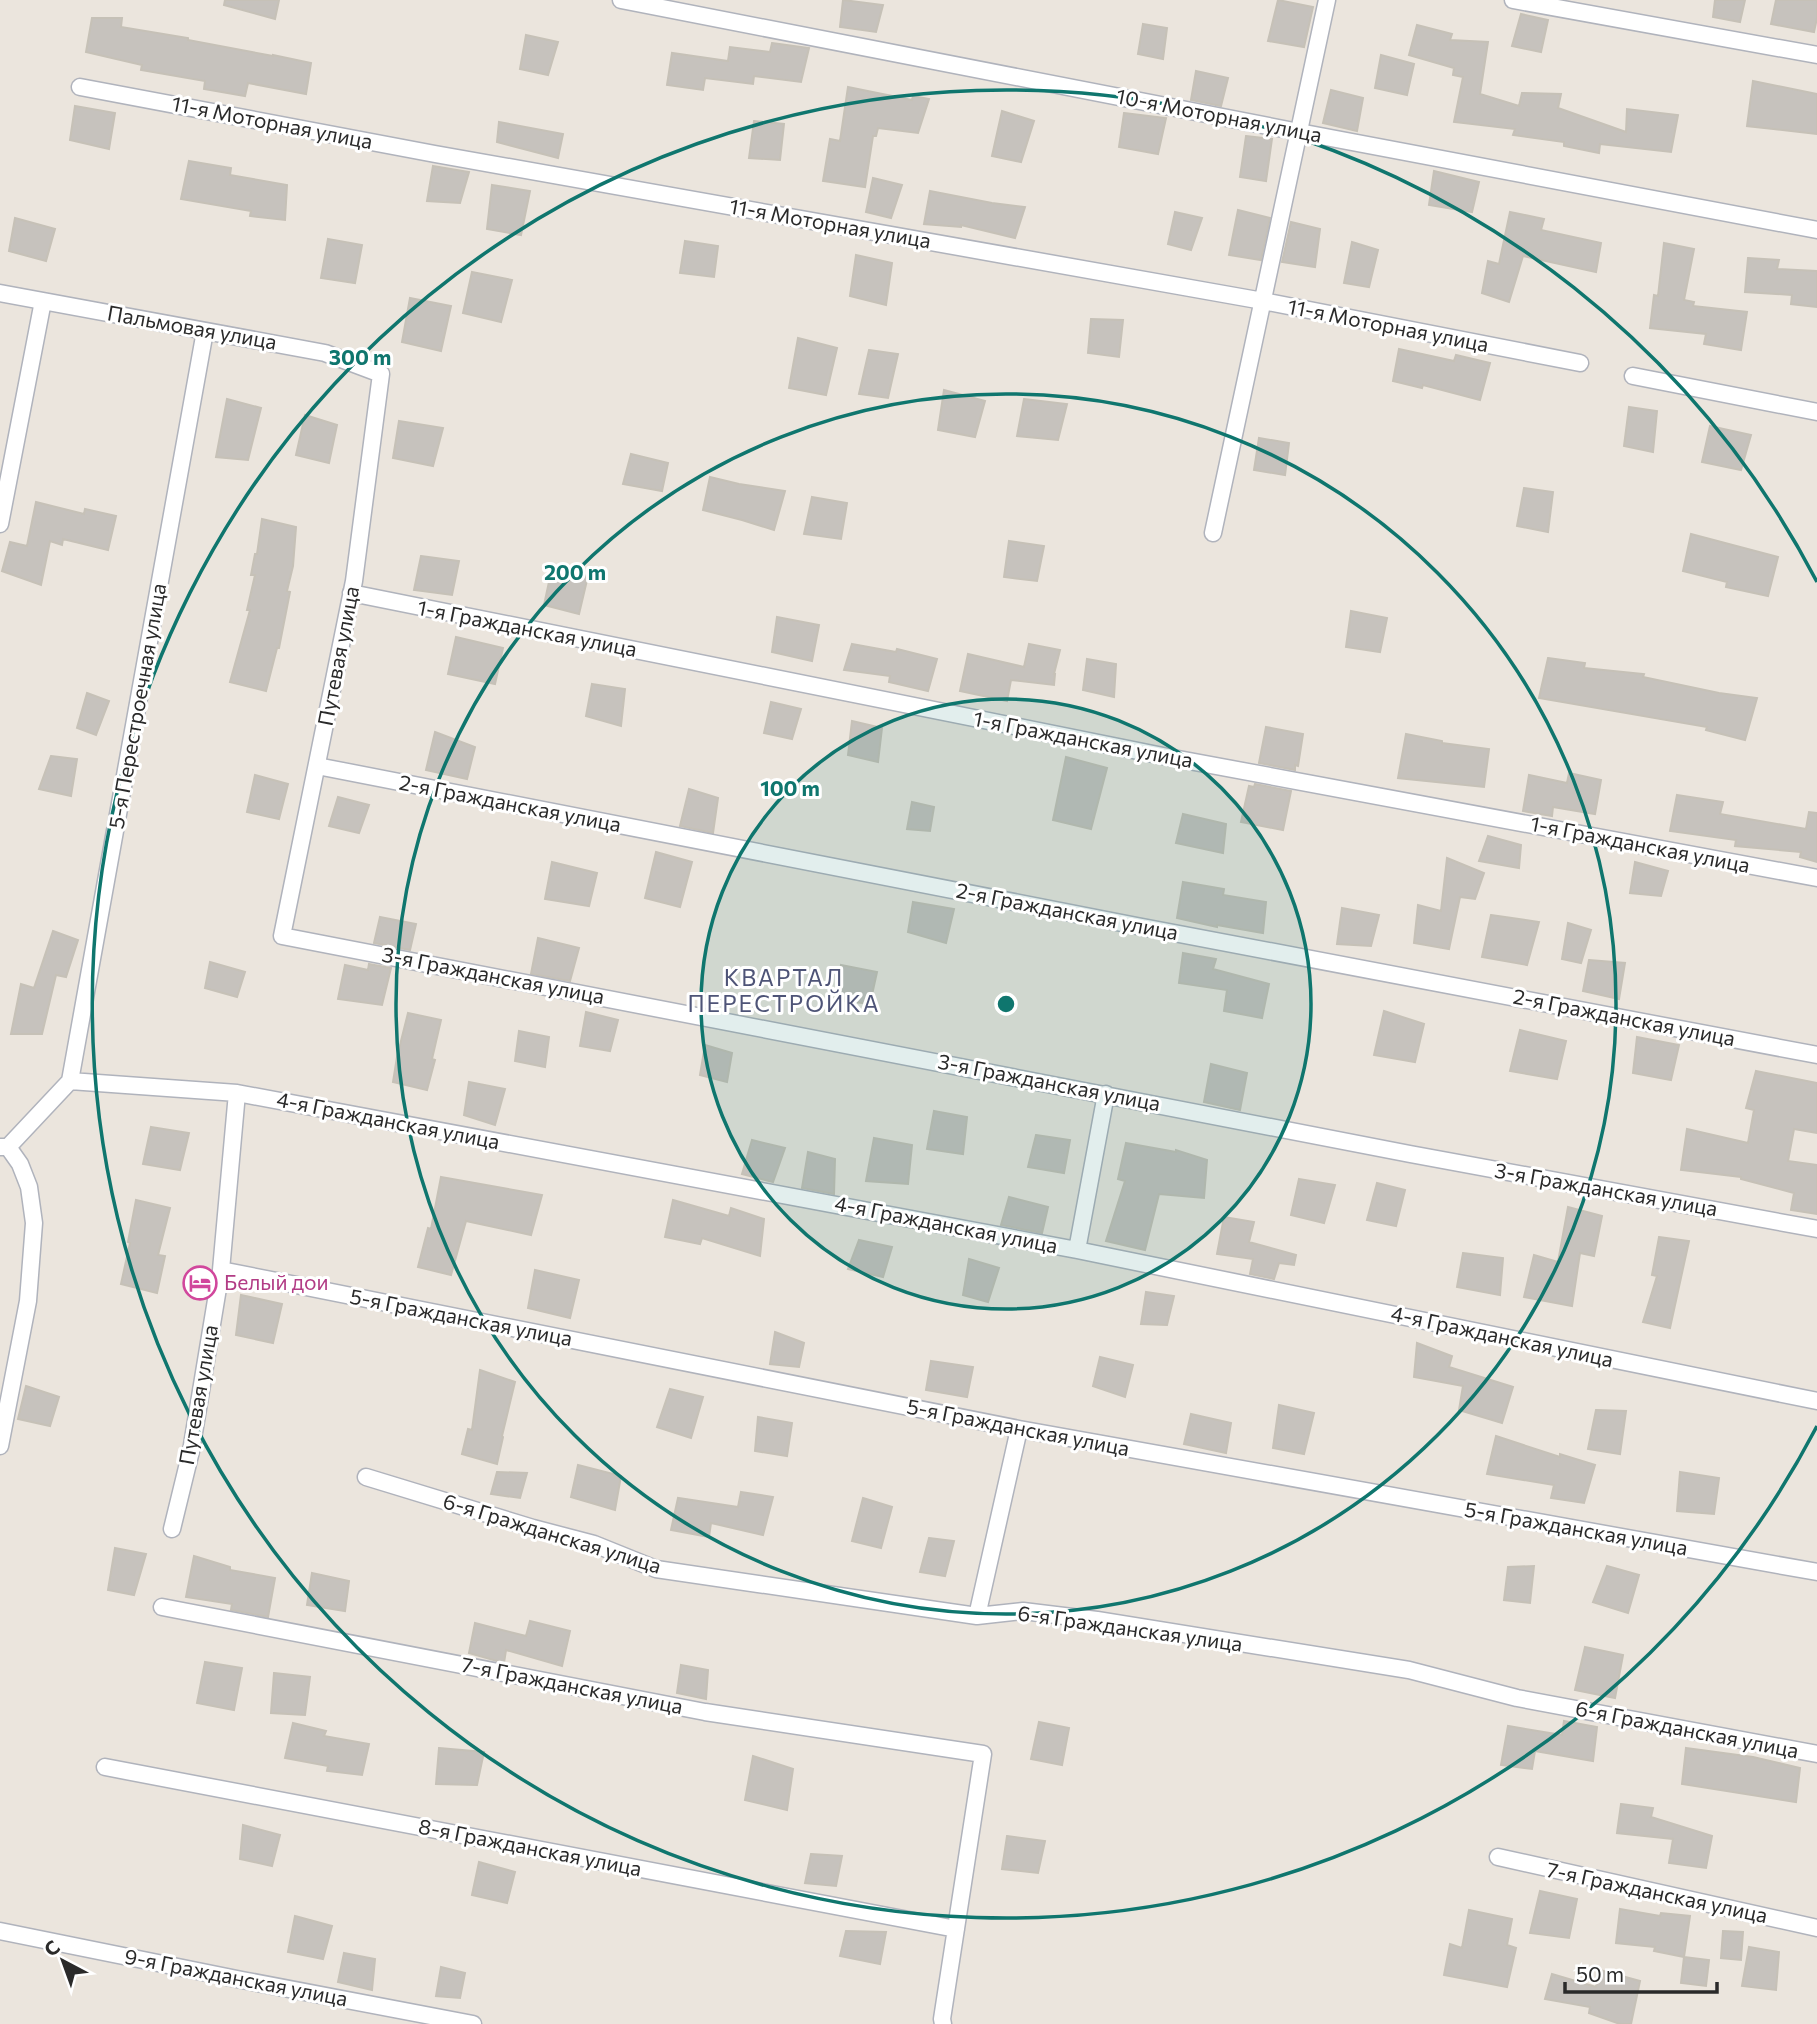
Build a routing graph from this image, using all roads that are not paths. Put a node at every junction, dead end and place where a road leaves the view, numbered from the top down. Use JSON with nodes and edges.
{"nodes":[{"id":1,"x":621,"y":0,"type":"edge"},
{"id":2,"x":1327,"y":0,"type":"edge"},
{"id":3,"x":1513,"y":0,"type":"edge"},
{"id":4,"x":1817,"y":55,"type":"edge"},
{"id":5,"x":80,"y":87,"type":"dead end"},
{"id":6,"x":1300,"y":132,"type":"junction"},
{"id":7,"x":1817,"y":230,"type":"edge"},
{"id":8,"x":0,"y":293,"type":"edge"},
{"id":9,"x":43,"y":301,"type":"junction"},
{"id":10,"x":1263,"y":301,"type":"junction"},
{"id":11,"x":205,"y":331,"type":"junction"},
{"id":12,"x":1580,"y":363,"type":"dead end"},
{"id":13,"x":381,"y":374,"type":"joint"},
{"id":14,"x":1633,"y":376,"type":"dead end"},
{"id":15,"x":1817,"y":412,"type":"edge"},
{"id":16,"x":0,"y":524,"type":"edge"},
{"id":17,"x":1213,"y":533,"type":"dead end"},
{"id":18,"x":351,"y":593,"type":"junction"},
{"id":19,"x":317,"y":766,"type":"junction"},
{"id":20,"x":1817,"y":878,"type":"edge"},
{"id":21,"x":282,"y":936,"type":"joint"},
{"id":22,"x":1817,"y":1055,"type":"edge"},
{"id":23,"x":70,"y":1081,"type":"junction"},
{"id":24,"x":237,"y":1093,"type":"junction"},
{"id":25,"x":1106,"y":1094,"type":"junction"},
{"id":26,"x":4,"y":1147,"type":"edge"},
{"id":27,"x":1817,"y":1229,"type":"edge"},
{"id":28,"x":1077,"y":1250,"type":"junction"},
{"id":29,"x":221,"y":1270,"type":"junction"},
{"id":30,"x":1817,"y":1401,"type":"edge"},
{"id":31,"x":1019,"y":1429,"type":"junction"},
{"id":32,"x":0,"y":1446,"type":"edge"},
{"id":33,"x":366,"y":1477,"type":"dead end"},
{"id":34,"x":172,"y":1529,"type":"dead end"},
{"id":35,"x":1817,"y":1572,"type":"edge"},
{"id":36,"x":162,"y":1607,"type":"dead end"},
{"id":37,"x":977,"y":1616,"type":"junction"},
{"id":38,"x":1817,"y":1754,"type":"edge"},
{"id":39,"x":105,"y":1767,"type":"dead end"},
{"id":40,"x":1498,"y":1857,"type":"dead end"},
{"id":41,"x":1817,"y":1928,"type":"edge"},
{"id":42,"x":956,"y":1929,"type":"junction"},
{"id":43,"x":0,"y":1931,"type":"edge"},
{"id":44,"x":473,"y":2024,"type":"edge"},
{"id":45,"x":943,"y":2024,"type":"edge"}],
"edges":[{"from":1,"to":6,"type":"street","name":"10-я Моторная улица"},
{"from":2,"to":6,"type":"street"},
{"from":3,"to":4,"type":"street"},
{"from":5,"to":10,"type":"street","name":"11-я Моторная улица"},
{"from":6,"to":7,"type":"street","name":"10-я Моторная улица"},
{"from":6,"to":10,"type":"street"},
{"from":8,"to":9,"type":"street","name":"Пальмовая улица"},
{"from":9,"to":11,"type":"street","name":"Пальмовая улица"},
{"from":9,"to":16,"type":"street"},
{"from":10,"to":12,"type":"street","name":"11-я Моторная улица"},
{"from":10,"to":17,"type":"street"},
{"from":11,"to":13,"type":"street","name":"Пальмовая улица"},
{"from":11,"to":23,"type":"street","name":"5-я Перестроечная улица"},
{"from":13,"to":18,"type":"street","name":"Путевая улица"},
{"from":14,"to":15,"type":"street"},
{"from":18,"to":19,"type":"street","name":"Путевая улица"},
{"from":18,"to":20,"type":"street","name":"1-я Гражданская улица"},
{"from":19,"to":21,"type":"street","name":"Путевая улица"},
{"from":19,"to":22,"type":"street","name":"2-я Гражданская улица"},
{"from":21,"to":25,"type":"street","name":"3-я Гражданская улица"},
{"from":23,"to":24,"type":"street","name":"4-я Гражданская улица"},
{"from":23,"to":26,"type":"street"},
{"from":24,"to":28,"type":"street","name":"4-я Гражданская улица"},
{"from":24,"to":29,"type":"street","name":"Путевая улица"},
{"from":25,"to":27,"type":"street","name":"3-я Гражданская улица"},
{"from":25,"to":28,"type":"street"},
{"from":26,"to":32,"type":"street"},
{"from":28,"to":30,"type":"street","name":"4-я Гражданская улица"},
{"from":29,"to":31,"type":"street","name":"5-я Гражданская улица"},
{"from":29,"to":34,"type":"street","name":"Путевая улица"},
{"from":31,"to":35,"type":"street","name":"5-я Гражданская улица"},
{"from":31,"to":37,"type":"street"},
{"from":33,"to":37,"type":"street","name":"6-я Гражданская улица"},
{"from":36,"to":42,"type":"street","name":"7-я Гражданская улица"},
{"from":37,"to":38,"type":"street","name":"6-я Гражданская улица"},
{"from":39,"to":42,"type":"street","name":"8-я Гражданская улица"},
{"from":40,"to":41,"type":"street","name":"7-я Гражданская улица"},
{"from":42,"to":45,"type":"street"},
{"from":43,"to":44,"type":"street","name":"9-я Гражданская улица"}]}
